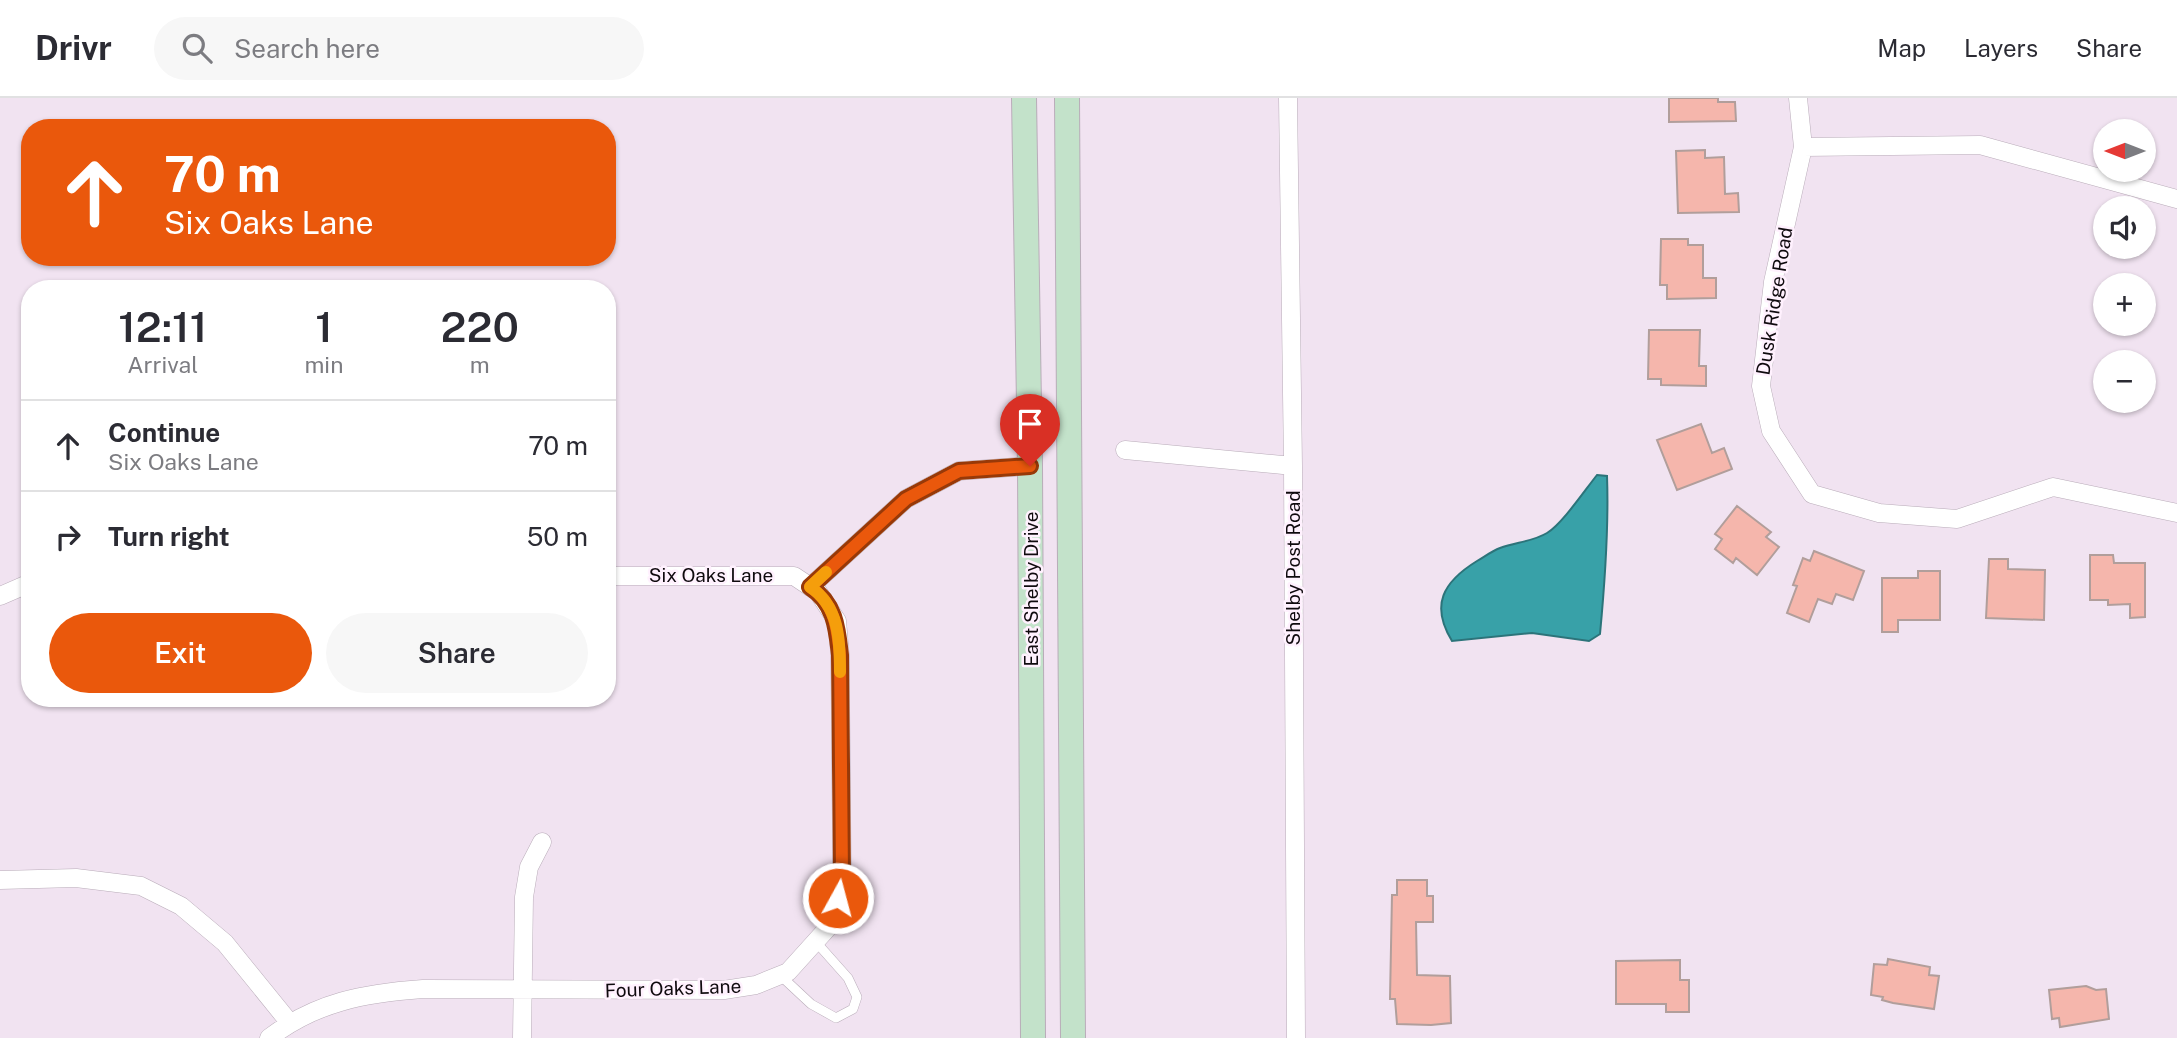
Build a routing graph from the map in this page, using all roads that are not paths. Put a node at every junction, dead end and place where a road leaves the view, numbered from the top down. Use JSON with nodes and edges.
{"nodes":[{"id":1,"x":1024,"y":98,"type":"edge"},
{"id":2,"x":1067,"y":98,"type":"edge"},
{"id":3,"x":1288,"y":98,"type":"edge"},
{"id":4,"x":1798,"y":98,"type":"edge"},
{"id":5,"x":1803,"y":147,"type":"junction"},
{"id":6,"x":2177,"y":199,"type":"edge"},
{"id":7,"x":1125,"y":450,"type":"dead end"},
{"id":8,"x":1030,"y":466,"type":"junction"},
{"id":9,"x":1293,"y":466,"type":"junction"},
{"id":10,"x":2177,"y":513,"type":"edge"},
{"id":11,"x":616,"y":576,"type":"edge"},
{"id":12,"x":21,"y":587,"type":"edge"},
{"id":13,"x":810,"y":587,"type":"junction"},
{"id":14,"x":0,"y":596,"type":"edge"},
{"id":15,"x":542,"y":842,"type":"dead end"},
{"id":16,"x":0,"y":880,"type":"edge"},
{"id":17,"x":816,"y":942,"type":"junction"},
{"id":18,"x":781,"y":976,"type":"junction"},
{"id":19,"x":521,"y":990,"type":"junction"},
{"id":20,"x":289,"y":1022,"type":"junction"},
{"id":21,"x":269,"y":1038,"type":"edge"},
{"id":22,"x":522,"y":1038,"type":"edge"},
{"id":23,"x":1033,"y":1038,"type":"edge"},
{"id":24,"x":1073,"y":1038,"type":"edge"},
{"id":25,"x":1296,"y":1038,"type":"edge"}],
"edges":[{"from":1,"to":8,"type":"main road","name":"East Shelby Drive"},
{"from":2,"to":24,"type":"main road","name":"East Shelby Drive"},
{"from":3,"to":9,"type":"street","name":"Shelby Post Road"},
{"from":4,"to":5,"type":"street","name":"Dusk Ridge Road"},
{"from":5,"to":6,"type":"street"},
{"from":5,"to":10,"type":"street","name":"Dusk Ridge Road"},
{"from":7,"to":9,"type":"street"},
{"from":8,"to":13,"type":"street"},
{"from":8,"to":23,"type":"main road","name":"East Shelby Drive"},
{"from":9,"to":25,"type":"street","name":"Shelby Post Road"},
{"from":11,"to":13,"type":"street","name":"Six Oaks Lane"},
{"from":12,"to":14,"type":"street"},
{"from":13,"to":17,"type":"street","name":"Four Oaks Lane"},
{"from":15,"to":19,"type":"street"},
{"from":16,"to":20,"type":"street"},
{"from":17,"to":18,"type":"street","name":"Four Oaks Lane"},
{"from":17,"to":18,"type":"lane"},
{"from":18,"to":19,"type":"street","name":"Four Oaks Lane"},
{"from":19,"to":20,"type":"street","name":"Four Oaks Lane"},
{"from":19,"to":22,"type":"street"},
{"from":20,"to":21,"type":"street","name":"Four Oaks Lane"}]}
